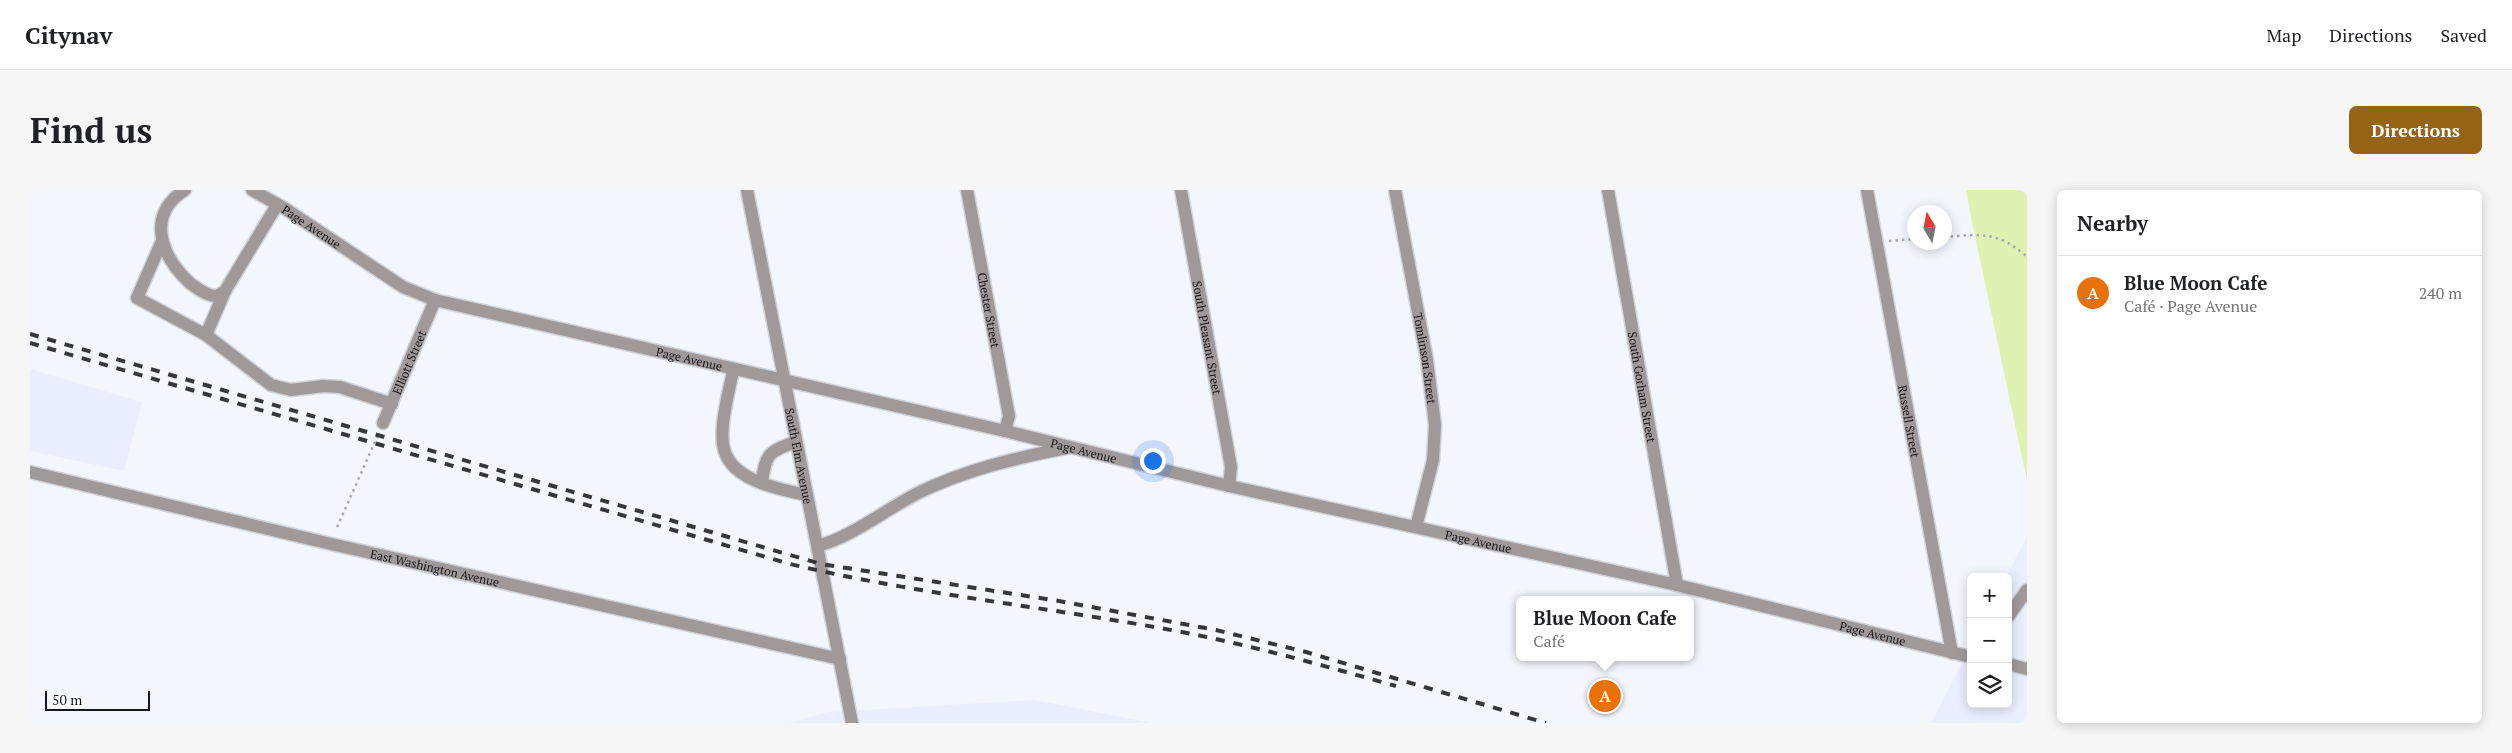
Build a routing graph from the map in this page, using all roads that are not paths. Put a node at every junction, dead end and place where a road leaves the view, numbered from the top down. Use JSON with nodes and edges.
{"nodes":[{"id":1,"x":185,"y":190,"type":"edge"},
{"id":2,"x":252,"y":190,"type":"edge"},
{"id":3,"x":747,"y":190,"type":"edge"},
{"id":4,"x":967,"y":190,"type":"edge"},
{"id":5,"x":1181,"y":190,"type":"edge"},
{"id":6,"x":1395,"y":190,"type":"edge"},
{"id":7,"x":1608,"y":190,"type":"edge"},
{"id":8,"x":1867,"y":190,"type":"edge"},
{"id":9,"x":277,"y":205,"type":"junction"},
{"id":10,"x":162,"y":240,"type":"junction"},
{"id":11,"x":225,"y":291,"type":"junction"},
{"id":12,"x":435,"y":300,"type":"junction"},
{"id":13,"x":206,"y":335,"type":"junction"},
{"id":14,"x":733,"y":371,"type":"junction"},
{"id":15,"x":784,"y":381,"type":"junction"},
{"id":16,"x":392,"y":404,"type":"junction"},
{"id":17,"x":383,"y":423,"type":"road end"},
{"id":18,"x":1005,"y":432,"type":"junction"},
{"id":19,"x":796,"y":442,"type":"junction"},
{"id":20,"x":1072,"y":448,"type":"junction"},
{"id":21,"x":30,"y":472,"type":"edge"},
{"id":22,"x":762,"y":483,"type":"junction"},
{"id":23,"x":1229,"y":486,"type":"junction"},
{"id":24,"x":807,"y":495,"type":"junction"},
{"id":25,"x":1416,"y":527,"type":"junction"},
{"id":26,"x":818,"y":546,"type":"junction"},
{"id":27,"x":1677,"y":585,"type":"junction"},
{"id":28,"x":2027,"y":590,"type":"edge"},
{"id":29,"x":2012,"y":611,"type":"edge"},
{"id":30,"x":1952,"y":653,"type":"junction"},
{"id":31,"x":1967,"y":656,"type":"edge"},
{"id":32,"x":840,"y":659,"type":"junction"},
{"id":33,"x":2012,"y":665,"type":"edge"},
{"id":34,"x":2027,"y":669,"type":"edge"},
{"id":35,"x":852,"y":723,"type":"edge"}],
"edges":[{"from":1,"to":10,"type":"street"},
{"from":2,"to":9,"type":"street","name":"Page Avenue"},
{"from":3,"to":15,"type":"street","name":"South Elm Avenue"},
{"from":4,"to":18,"type":"street","name":"Chester Street"},
{"from":5,"to":23,"type":"street","name":"South Pleasant Street"},
{"from":6,"to":25,"type":"street","name":"Tomlinson Street"},
{"from":7,"to":27,"type":"street","name":"South Gorham Street"},
{"from":8,"to":30,"type":"street","name":"Russell Street"},
{"from":9,"to":11,"type":"street"},
{"from":9,"to":12,"type":"street","name":"Page Avenue"},
{"from":10,"to":11,"type":"street"},
{"from":10,"to":13,"type":"street"},
{"from":11,"to":13,"type":"street"},
{"from":12,"to":14,"type":"street","name":"Page Avenue"},
{"from":12,"to":16,"type":"street","name":"Elliott Street"},
{"from":13,"to":16,"type":"street"},
{"from":14,"to":15,"type":"street","name":"Page Avenue"},
{"from":14,"to":22,"type":"street"},
{"from":15,"to":18,"type":"street","name":"Page Avenue"},
{"from":15,"to":19,"type":"street","name":"South Elm Avenue"},
{"from":16,"to":17,"type":"street","name":"Elliott Street"},
{"from":18,"to":20,"type":"street","name":"Page Avenue"},
{"from":19,"to":22,"type":"street"},
{"from":19,"to":24,"type":"street","name":"South Elm Avenue"},
{"from":20,"to":23,"type":"street","name":"Page Avenue"},
{"from":20,"to":26,"type":"street"},
{"from":21,"to":32,"type":"street","name":"East Washington Avenue"},
{"from":22,"to":24,"type":"street"},
{"from":23,"to":25,"type":"street","name":"Page Avenue"},
{"from":24,"to":26,"type":"street","name":"South Elm Avenue"},
{"from":25,"to":27,"type":"street","name":"Page Avenue"},
{"from":26,"to":32,"type":"street","name":"South Elm Avenue"},
{"from":27,"to":30,"type":"street","name":"Page Avenue"},
{"from":28,"to":29,"type":"street"},
{"from":30,"to":31,"type":"street","name":"Page Avenue"},
{"from":32,"to":35,"type":"street","name":"South Elm Avenue"},
{"from":33,"to":34,"type":"street"}]}
